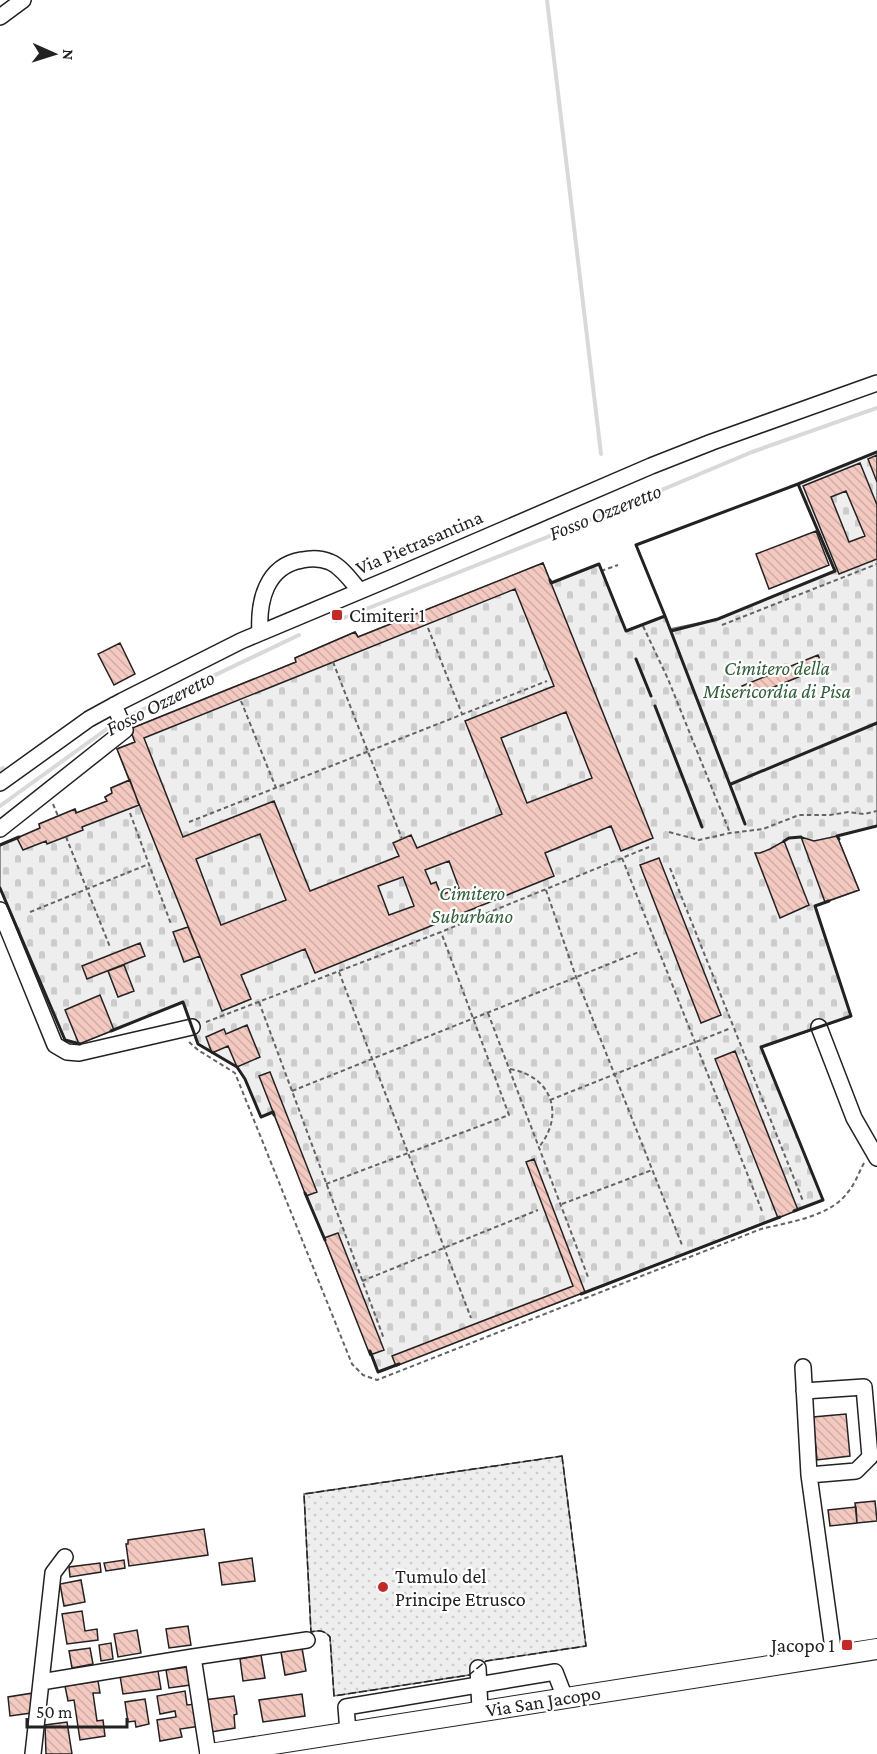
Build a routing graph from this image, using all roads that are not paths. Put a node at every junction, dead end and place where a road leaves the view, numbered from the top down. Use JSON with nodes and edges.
{"nodes":[{"id":1,"x":23,"y":0,"type":"edge"},
{"id":2,"x":0,"y":17,"type":"edge"},
{"id":3,"x":877,"y":383,"type":"edge"},
{"id":4,"x":360,"y":591,"type":"junction"},
{"id":5,"x":260,"y":633,"type":"junction"},
{"id":6,"x":116,"y":708,"type":"junction"},
{"id":7,"x":0,"y":783,"type":"edge"},
{"id":8,"x":0,"y":829,"type":"edge"},
{"id":9,"x":0,"y":910,"type":"edge"},
{"id":10,"x":819,"y":1027,"type":"dead end"},
{"id":11,"x":185,"y":1030,"type":"road end"},
{"id":12,"x":874,"y":1154,"type":"edge"},
{"id":13,"x":802,"y":1367,"type":"dead end"},
{"id":14,"x":804,"y":1390,"type":"junction"},
{"id":15,"x":809,"y":1475,"type":"junction"},
{"id":16,"x":65,"y":1557,"type":"dead end"},
{"id":17,"x":307,"y":1640,"type":"dead end"},
{"id":18,"x":877,"y":1649,"type":"edge"},
{"id":19,"x":834,"y":1656,"type":"junction"},
{"id":20,"x":193,"y":1657,"type":"junction"},
{"id":21,"x":478,"y":1668,"type":"dead end"},
{"id":22,"x":41,"y":1682,"type":"junction"},
{"id":23,"x":478,"y":1685,"type":"junction"},
{"id":24,"x":565,"y":1698,"type":"junction"},
{"id":25,"x":480,"y":1710,"type":"junction"},
{"id":26,"x":348,"y":1732,"type":"junction"},
{"id":27,"x":33,"y":1754,"type":"edge"},
{"id":28,"x":209,"y":1754,"type":"edge"}],
"edges":[{"from":1,"to":2,"type":"street"},
{"from":3,"to":4,"type":"street","name":"Via Pietrasantina"},
{"from":4,"to":5,"type":"street","name":"Via Pietrasantina"},
{"from":4,"to":5,"type":"street"},
{"from":5,"to":6,"type":"street","name":"Via Pietrasantina"},
{"from":6,"to":7,"type":"street","name":"Via Pietrasantina"},
{"from":6,"to":8,"type":"street"},
{"from":9,"to":11,"type":"street"},
{"from":10,"to":12,"type":"street"},
{"from":13,"to":14,"type":"street"},
{"from":14,"to":15,"type":"street"},
{"from":14,"to":15,"type":"street"},
{"from":15,"to":19,"type":"street"},
{"from":16,"to":22,"type":"street"},
{"from":17,"to":20,"type":"street"},
{"from":18,"to":19,"type":"main road","name":"Via San Jacopo"},
{"from":19,"to":24,"type":"main road","name":"Via San Jacopo"},
{"from":20,"to":22,"type":"street"},
{"from":20,"to":28,"type":"street"},
{"from":21,"to":23,"type":"street"},
{"from":22,"to":27,"type":"street"},
{"from":23,"to":24,"type":"street"},
{"from":23,"to":25,"type":"street"},
{"from":23,"to":26,"type":"street"},
{"from":24,"to":25,"type":"main road","name":"Via San Jacopo"},
{"from":25,"to":26,"type":"main road","name":"Via San Jacopo"},
{"from":26,"to":28,"type":"main road","name":"Via San Jacopo"}]}
